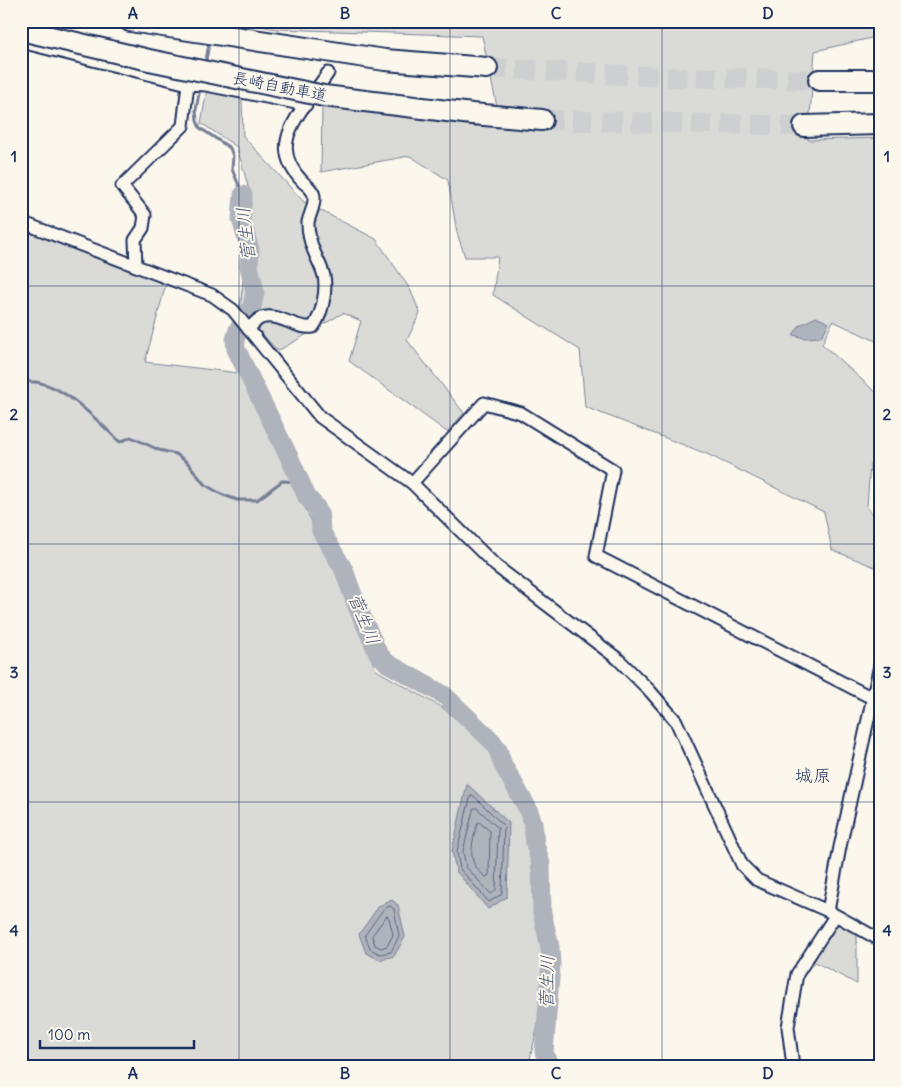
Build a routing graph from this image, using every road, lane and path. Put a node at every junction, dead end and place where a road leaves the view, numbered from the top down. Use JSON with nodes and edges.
{"nodes":[{"id":1,"x":130,"y":21,"type":"edge"},
{"id":2,"x":21,"y":30,"type":"edge"},
{"id":3,"x":21,"y":42,"type":"edge"},
{"id":4,"x":487,"y":68,"type":"tunnel mouth"},
{"id":5,"x":328,"y":73,"type":"dead end"},
{"id":6,"x":819,"y":80,"type":"tunnel mouth"},
{"id":7,"x":880,"y":80,"type":"edge"},
{"id":8,"x":188,"y":84,"type":"junction"},
{"id":9,"x":315,"y":100,"type":"junction"},
{"id":10,"x":542,"y":120,"type":"tunnel mouth"},
{"id":11,"x":880,"y":124,"type":"edge"},
{"id":12,"x":804,"y":126,"type":"tunnel mouth"},
{"id":13,"x":21,"y":222,"type":"edge"},
{"id":14,"x":136,"y":266,"type":"junction"},
{"id":15,"x":248,"y":329,"type":"junction"},
{"id":16,"x":412,"y":483,"type":"junction"},
{"id":17,"x":880,"y":665,"type":"edge"},
{"id":18,"x":876,"y":701,"type":"edge"},
{"id":19,"x":831,"y":913,"type":"junction"},
{"id":20,"x":880,"y":940,"type":"edge"},
{"id":21,"x":793,"y":1066,"type":"edge"}],
"edges":[{"from":1,"to":4,"type":"highway"},
{"from":2,"to":9,"type":"highway","name":"長崎自動車道","bridge":true},
{"from":3,"to":8,"type":"street"},
{"from":5,"to":9,"type":"street"},
{"from":6,"to":7,"type":"highway"},
{"from":8,"to":9,"type":"street"},
{"from":8,"to":14,"type":"street"},
{"from":9,"to":10,"type":"highway","name":"長崎自動車道"},
{"from":9,"to":15,"type":"street"},
{"from":11,"to":12,"type":"highway"},
{"from":13,"to":14,"type":"street"},
{"from":14,"to":15,"type":"street"},
{"from":15,"to":16,"type":"street"},
{"from":16,"to":18,"type":"street"},
{"from":16,"to":19,"type":"street"},
{"from":17,"to":18,"type":"street"},
{"from":18,"to":19,"type":"street"},
{"from":19,"to":20,"type":"street"},
{"from":19,"to":21,"type":"street"}]}
